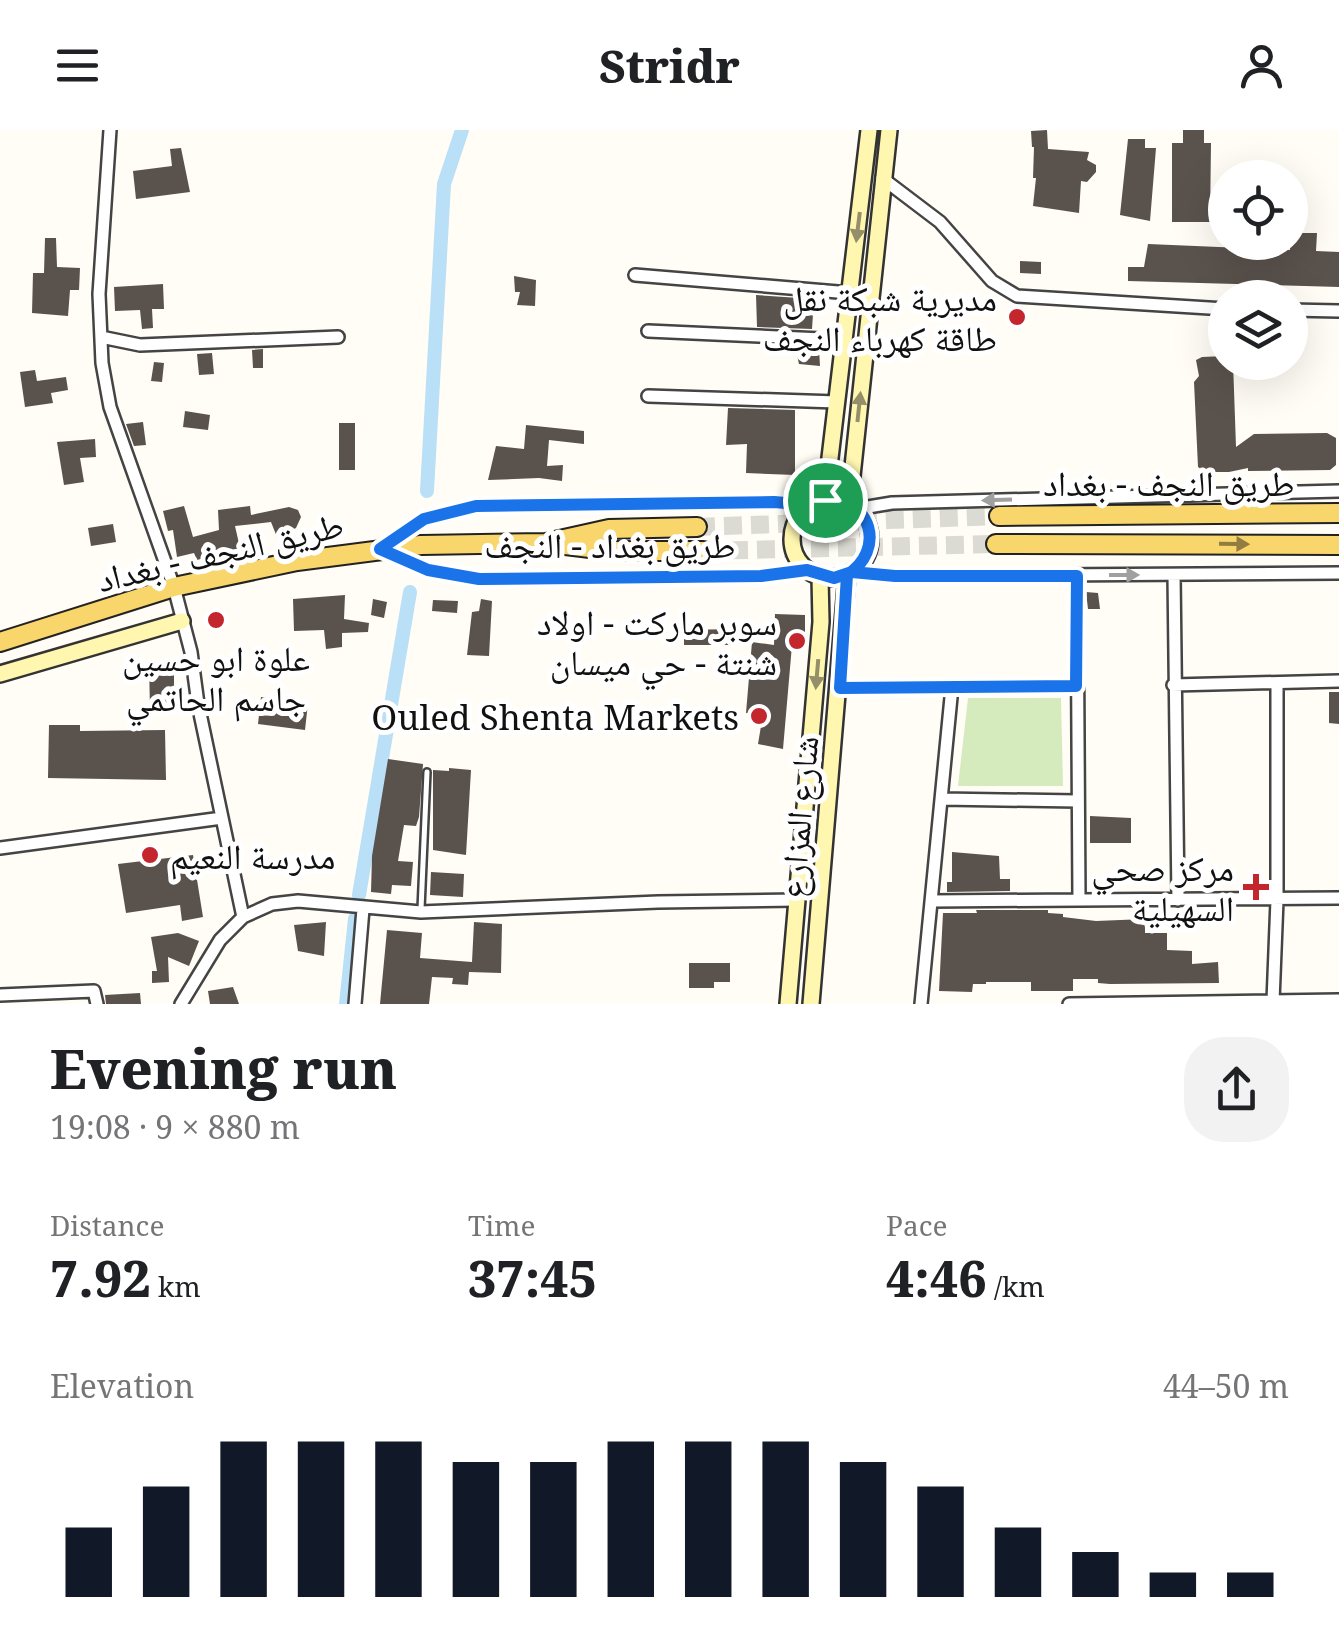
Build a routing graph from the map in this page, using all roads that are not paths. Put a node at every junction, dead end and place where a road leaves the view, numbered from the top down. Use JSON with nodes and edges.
{"nodes":[{"id":1,"x":110,"y":130,"type":"edge"},
{"id":2,"x":869,"y":130,"type":"edge"},
{"id":3,"x":889,"y":130,"type":"edge"},
{"id":4,"x":882,"y":178,"type":"junction"},
{"id":5,"x":635,"y":275,"type":"dead end"},
{"id":6,"x":850,"y":294,"type":"junction"},
{"id":7,"x":1208,"y":308,"type":"edge"},
{"id":8,"x":1308,"y":310,"type":"edge"},
{"id":9,"x":1339,"y":311,"type":"edge"},
{"id":10,"x":648,"y":331,"type":"dead end"},
{"id":11,"x":101,"y":337,"type":"junction"},
{"id":12,"x":338,"y":337,"type":"dead end"},
{"id":13,"x":844,"y":340,"type":"junction"},
{"id":14,"x":648,"y":396,"type":"dead end"},
{"id":15,"x":837,"y":402,"type":"junction"},
{"id":16,"x":1339,"y":491,"type":"edge"},
{"id":17,"x":818,"y":502,"type":"junction"},
{"id":18,"x":853,"y":506,"type":"junction"},
{"id":19,"x":1339,"y":513,"type":"edge"},
{"id":20,"x":999,"y":516,"type":"tunnel mouth"},
{"id":21,"x":697,"y":527,"type":"tunnel mouth"},
{"id":22,"x":546,"y":543,"type":"junction"},
{"id":23,"x":996,"y":544,"type":"tunnel mouth"},
{"id":24,"x":1339,"y":545,"type":"edge"},
{"id":25,"x":380,"y":549,"type":"junction"},
{"id":26,"x":703,"y":550,"type":"tunnel mouth"},
{"id":27,"x":1339,"y":573,"type":"edge"},
{"id":28,"x":814,"y":574,"type":"junction"},
{"id":29,"x":849,"y":574,"type":"junction"},
{"id":30,"x":1174,"y":574,"type":"junction"},
{"id":31,"x":1077,"y":576,"type":"junction"},
{"id":32,"x":174,"y":587,"type":"junction"},
{"id":33,"x":182,"y":620,"type":"junction"},
{"id":34,"x":0,"y":642,"type":"edge"},
{"id":35,"x":0,"y":674,"type":"edge"},
{"id":36,"x":1339,"y":681,"type":"edge"},
{"id":37,"x":1277,"y":684,"type":"junction"},
{"id":38,"x":1172,"y":685,"type":"junction"},
{"id":39,"x":1076,"y":686,"type":"junction"},
{"id":40,"x":952,"y":687,"type":"junction"},
{"id":41,"x":840,"y":688,"type":"junction"},
{"id":42,"x":427,"y":772,"type":"dead end"},
{"id":43,"x":941,"y":799,"type":"junction"},
{"id":44,"x":1077,"y":800,"type":"junction"},
{"id":45,"x":222,"y":818,"type":"junction"},
{"id":46,"x":0,"y":848,"type":"edge"},
{"id":47,"x":1339,"y":898,"type":"edge"},
{"id":48,"x":797,"y":900,"type":"junction"},
{"id":49,"x":1078,"y":900,"type":"junction"},
{"id":50,"x":1178,"y":900,"type":"junction"},
{"id":51,"x":1277,"y":900,"type":"junction"},
{"id":52,"x":932,"y":901,"type":"junction"},
{"id":53,"x":363,"y":909,"type":"junction"},
{"id":54,"x":420,"y":912,"type":"junction"},
{"id":55,"x":243,"y":916,"type":"junction"},
{"id":56,"x":0,"y":995,"type":"edge"},
{"id":57,"x":1273,"y":1000,"type":"junction"},
{"id":58,"x":1339,"y":1000,"type":"edge"},
{"id":59,"x":97,"y":1004,"type":"edge"},
{"id":60,"x":182,"y":1004,"type":"edge"},
{"id":61,"x":356,"y":1004,"type":"edge"},
{"id":62,"x":788,"y":1004,"type":"edge"},
{"id":63,"x":811,"y":1004,"type":"edge"},
{"id":64,"x":921,"y":1004,"type":"edge"},
{"id":65,"x":1069,"y":1004,"type":"edge"},
{"id":66,"x":1121,"y":1004,"type":"edge"}],
"edges":[{"from":1,"to":11,"type":"street"},
{"from":2,"to":6,"type":"street","one_way":true},
{"from":3,"to":4,"type":"street"},
{"from":4,"to":7,"type":"street"},
{"from":18,"to":4,"type":"street","one_way":true},
{"from":5,"to":6,"type":"street"},
{"from":6,"to":13,"type":"street"},
{"from":8,"to":9,"type":"street"},
{"from":10,"to":13,"type":"street"},
{"from":11,"to":12,"type":"street"},
{"from":11,"to":32,"type":"street"},
{"from":13,"to":15,"type":"street"},
{"from":14,"to":15,"type":"street"},
{"from":15,"to":17,"type":"street"},
{"from":16,"to":18,"type":"street","one_way":true},
{"from":17,"to":18,"type":"street"},
{"from":17,"to":25,"type":"street","name":"طريق بغداد - النجف"},
{"from":17,"to":28,"type":"street"},
{"from":18,"to":29,"type":"street"},
{"from":19,"to":20,"type":"main road","name":"طريق النجف - بغداد"},
{"from":21,"to":22,"type":"main road","name":"طريق النجف - بغداد"},
{"from":22,"to":25,"type":"main road","name":"طريق النجف - بغداد"},
{"from":22,"to":26,"type":"main road","name":"طريق بغداد - النجف"},
{"from":23,"to":24,"type":"main road","one_way":true},
{"from":25,"to":28,"type":"street","name":"طريق بغداد - النجف"},
{"from":25,"to":32,"type":"main road","name":"طريق النجف - بغداد"},
{"from":27,"to":30,"type":"street"},
{"from":28,"to":29,"type":"street"},
{"from":28,"to":48,"type":"street","name":"شارع المزارع","one_way":true},
{"from":29,"to":31,"type":"street"},
{"from":29,"to":41,"type":"street","name":"شارع المزارع"},
{"from":31,"to":30,"type":"street","one_way":true},
{"from":30,"to":38,"type":"street"},
{"from":31,"to":39,"type":"street"},
{"from":32,"to":33,"type":"street"},
{"from":32,"to":34,"type":"main road","name":"طريق النجف - بغداد"},
{"from":33,"to":35,"type":"street"},
{"from":33,"to":45,"type":"street"},
{"from":36,"to":37,"type":"street"},
{"from":37,"to":38,"type":"street"},
{"from":37,"to":51,"type":"street"},
{"from":38,"to":50,"type":"street"},
{"from":39,"to":40,"type":"street"},
{"from":39,"to":44,"type":"street"},
{"from":40,"to":41,"type":"street"},
{"from":40,"to":43,"type":"street"},
{"from":41,"to":63,"type":"street","name":"شارع المزارع"},
{"from":42,"to":54,"type":"lane"},
{"from":43,"to":44,"type":"street"},
{"from":43,"to":52,"type":"street"},
{"from":44,"to":49,"type":"street"},
{"from":45,"to":46,"type":"street"},
{"from":45,"to":55,"type":"street"},
{"from":47,"to":51,"type":"street"},
{"from":48,"to":54,"type":"street"},
{"from":48,"to":62,"type":"street","name":"شارع المزارع"},
{"from":49,"to":50,"type":"street"},
{"from":49,"to":52,"type":"street"},
{"from":50,"to":51,"type":"street"},
{"from":51,"to":57,"type":"street"},
{"from":52,"to":64,"type":"street"},
{"from":53,"to":54,"type":"street"},
{"from":53,"to":55,"type":"street"},
{"from":53,"to":61,"type":"street"},
{"from":55,"to":60,"type":"street"},
{"from":56,"to":59,"type":"street"},
{"from":57,"to":58,"type":"street"},
{"from":57,"to":66,"type":"street"},
{"from":65,"to":66,"type":"street"}]}
